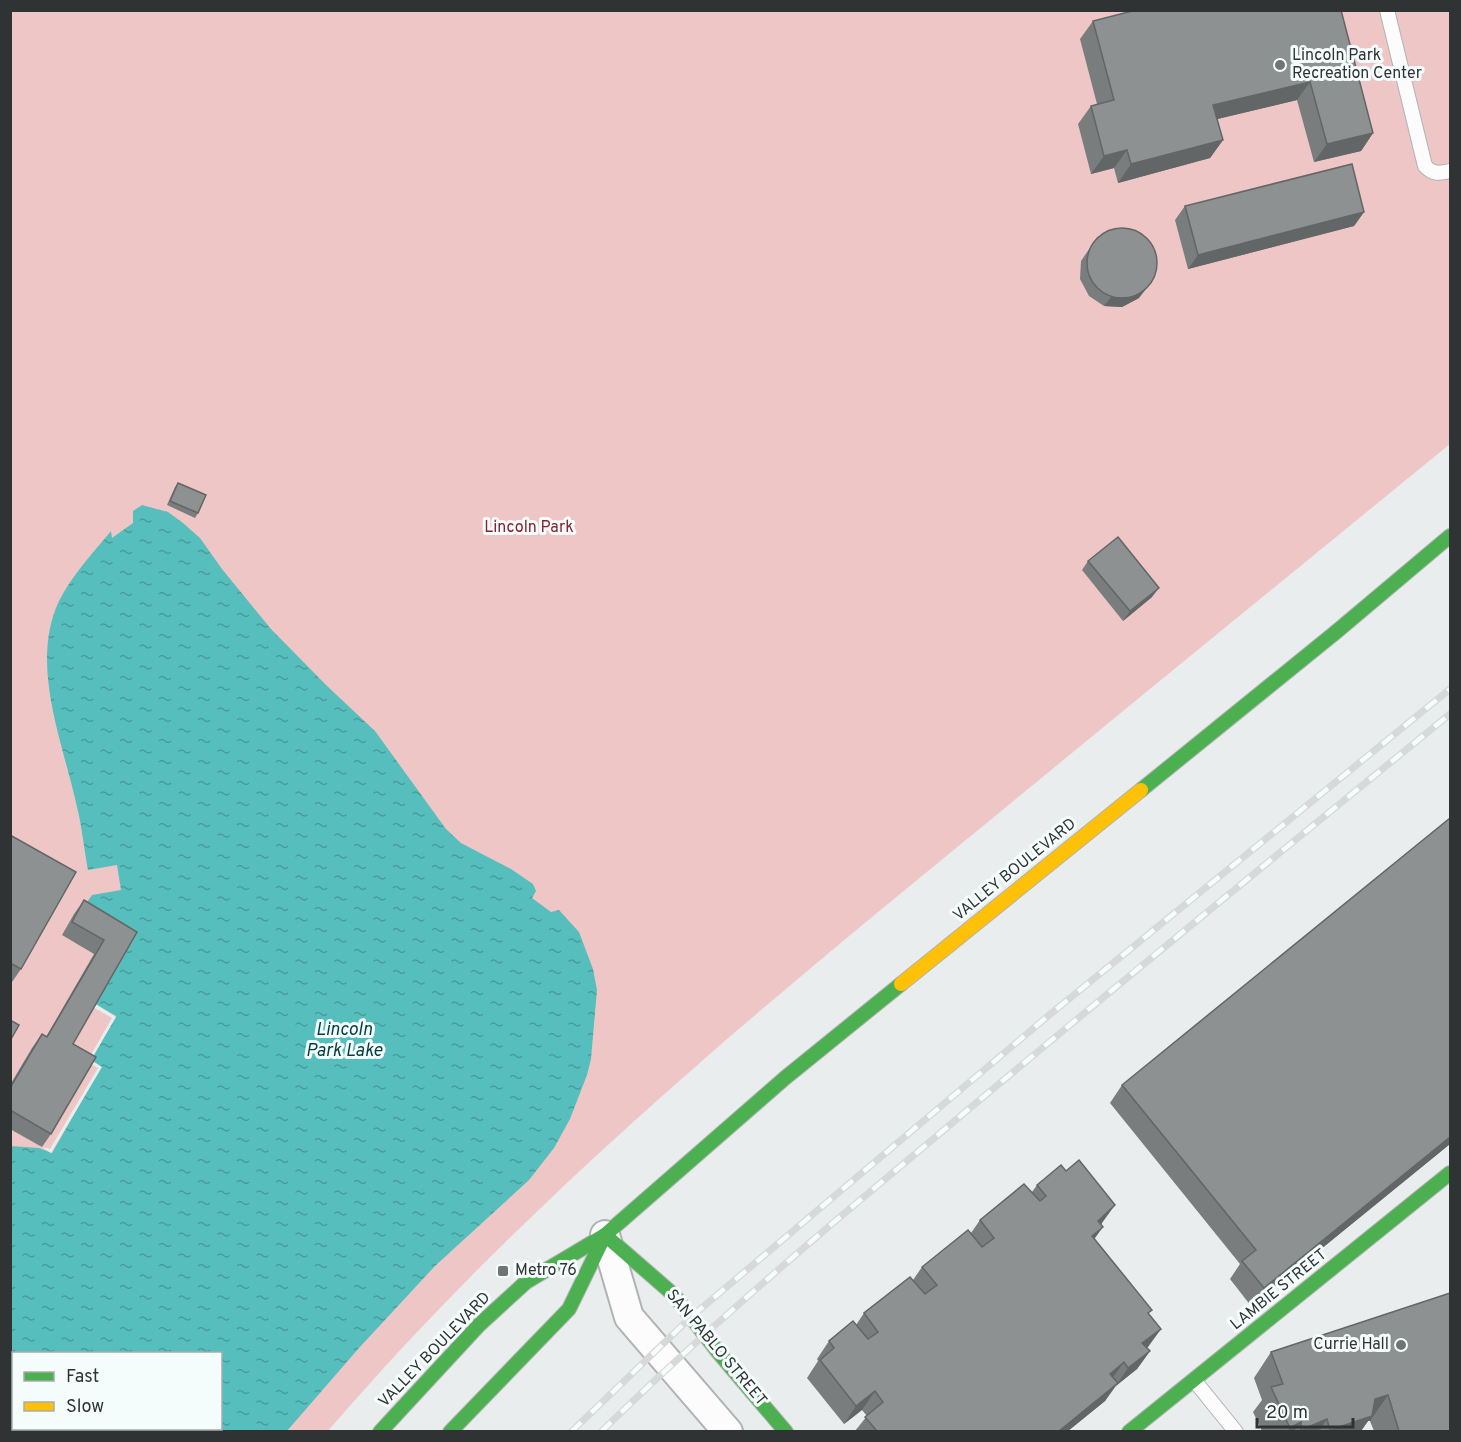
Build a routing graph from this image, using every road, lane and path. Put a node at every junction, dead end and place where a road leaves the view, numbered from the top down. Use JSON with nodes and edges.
{"nodes":[{"id":1,"x":1387,"y":10,"type":"edge"},
{"id":2,"x":1450,"y":171,"type":"edge"},
{"id":3,"x":1450,"y":536,"type":"edge"},
{"id":4,"x":1450,"y":1173,"type":"edge"},
{"id":5,"x":605,"y":1235,"type":"junction"},
{"id":6,"x":1194,"y":1380,"type":"junction"},
{"id":7,"x":380,"y":1431,"type":"edge"},
{"id":8,"x":450,"y":1431,"type":"edge"},
{"id":9,"x":728,"y":1431,"type":"edge"},
{"id":10,"x":786,"y":1431,"type":"edge"},
{"id":11,"x":1129,"y":1431,"type":"edge"},
{"id":12,"x":1236,"y":1431,"type":"edge"}],
"edges":[{"from":1,"to":2,"type":"lane"},
{"from":3,"to":5,"type":"main road","name":"VALLEY BOULEVARD"},
{"from":4,"to":6,"type":"main road","name":"LAMBIE STREET"},
{"from":5,"to":7,"type":"main road","name":"VALLEY BOULEVARD"},
{"from":5,"to":8,"type":"main road","name":"VALLEY BOULEVARD"},
{"from":5,"to":9,"type":"street"},
{"from":5,"to":10,"type":"main road","name":"SAN PABLO STREET"},
{"from":6,"to":11,"type":"main road","name":"LAMBIE STREET"},
{"from":6,"to":12,"type":"lane"}]}
